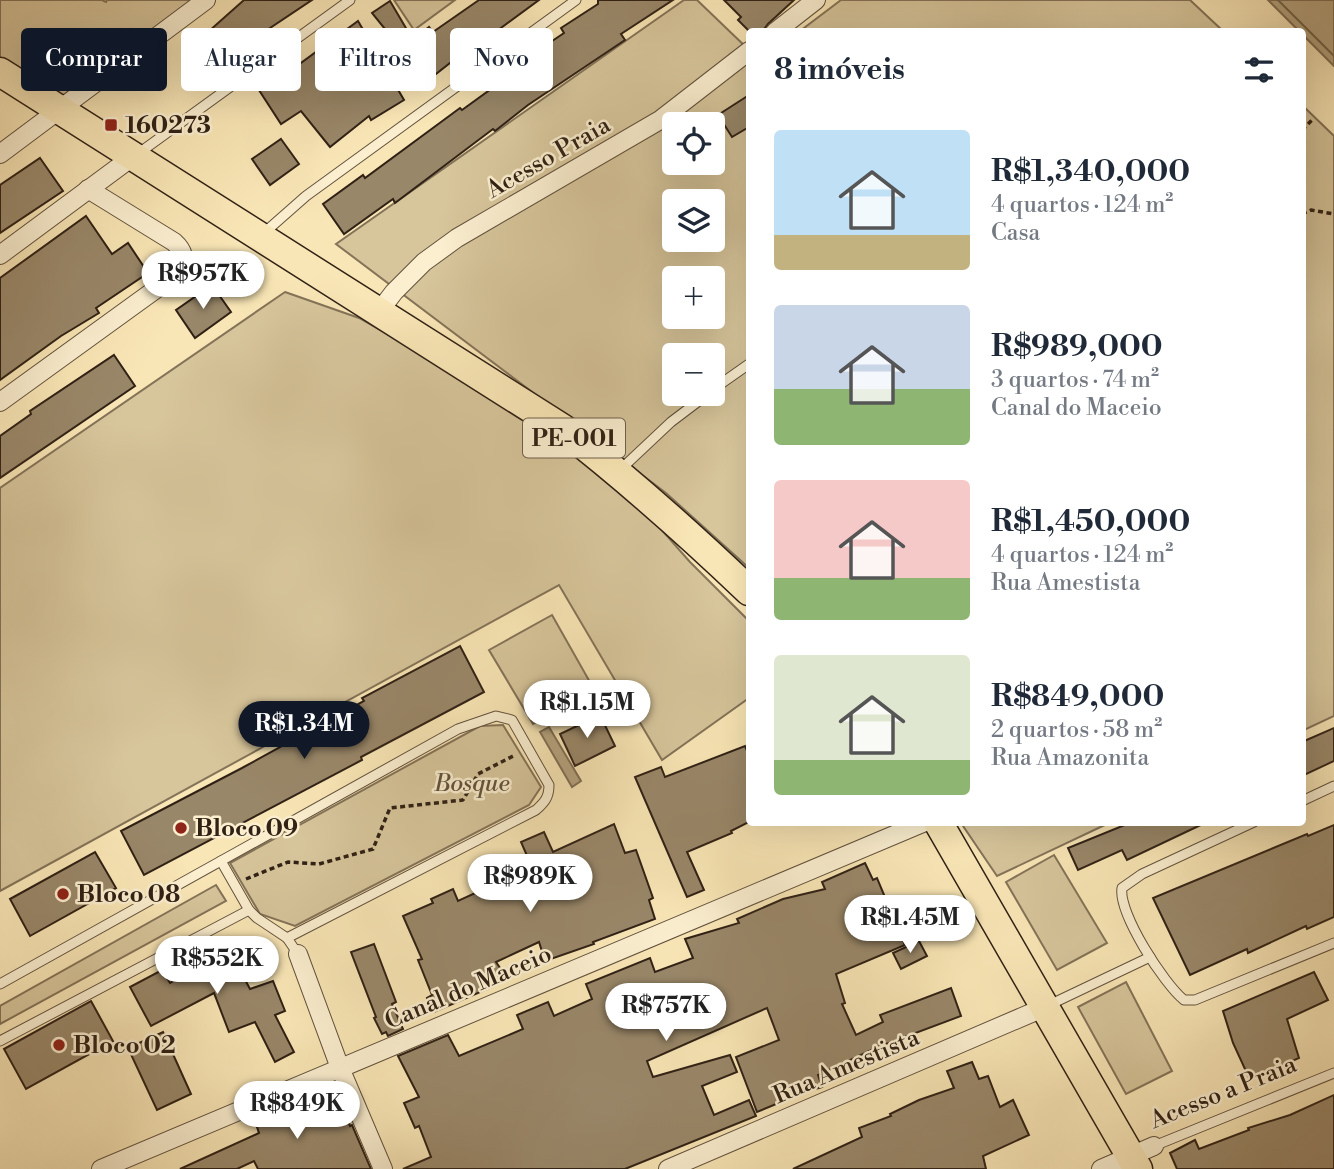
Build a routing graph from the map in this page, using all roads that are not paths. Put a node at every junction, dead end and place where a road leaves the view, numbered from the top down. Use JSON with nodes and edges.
{"nodes":[{"id":1,"x":206,"y":0,"type":"edge"},
{"id":2,"x":350,"y":0,"type":"edge"},
{"id":3,"x":576,"y":0,"type":"edge"},
{"id":4,"x":816,"y":0,"type":"edge"},
{"id":5,"x":780,"y":28,"type":"edge"},
{"id":6,"x":746,"y":53,"type":"edge"},
{"id":7,"x":0,"y":72,"type":"edge"},
{"id":8,"x":60,"y":109,"type":"junction"},
{"id":9,"x":0,"y":154,"type":"edge"},
{"id":10,"x":135,"y":155,"type":"junction"},
{"id":11,"x":88,"y":189,"type":"junction"},
{"id":12,"x":260,"y":237,"type":"junction"},
{"id":13,"x":0,"y":255,"type":"edge"},
{"id":14,"x":378,"y":313,"type":"junction"},
{"id":15,"x":746,"y":365,"type":"edge"},
{"id":16,"x":725,"y":381,"type":"edge"},
{"id":17,"x":0,"y":402,"type":"edge"},
{"id":18,"x":692,"y":406,"type":"edge"},
{"id":19,"x":618,"y":471,"type":"junction"},
{"id":20,"x":746,"y":588,"type":"edge"},
{"id":21,"x":1334,"y":786,"type":"edge"},
{"id":22,"x":1306,"y":799,"type":"edge"},
{"id":23,"x":915,"y":826,"type":"edge"},
{"id":24,"x":940,"y":826,"type":"edge"},
{"id":25,"x":1245,"y":826,"type":"edge"},
{"id":26,"x":221,"y":861,"type":"junction"},
{"id":27,"x":249,"y":910,"type":"junction"},
{"id":28,"x":287,"y":937,"type":"junction"},
{"id":29,"x":1334,"y":943,"type":"edge"},
{"id":30,"x":298,"y":954,"type":"joint"},
{"id":31,"x":1150,"y":957,"type":"junction"},
{"id":32,"x":0,"y":984,"type":"edge"},
{"id":33,"x":1043,"y":1009,"type":"junction"},
{"id":34,"x":0,"y":1041,"type":"edge"},
{"id":35,"x":340,"y":1068,"type":"junction"},
{"id":36,"x":1334,"y":1073,"type":"edge"},
{"id":37,"x":1141,"y":1157,"type":"edge"},
{"id":38,"x":101,"y":1169,"type":"edge"},
{"id":39,"x":383,"y":1169,"type":"edge"},
{"id":40,"x":668,"y":1169,"type":"edge"},
{"id":41,"x":1101,"y":1169,"type":"edge"}],
"edges":[{"from":1,"to":8,"type":"street"},
{"from":2,"to":10,"type":"lane"},
{"from":3,"to":12,"type":"lane"},
{"from":4,"to":5,"type":"street"},
{"from":6,"to":14,"type":"street","name":"Acesso Praia"},
{"from":7,"to":8,"type":"main road","number":"PE-001"},
{"from":8,"to":9,"type":"street"},
{"from":8,"to":10,"type":"main road","number":"PE-001"},
{"from":10,"to":11,"type":"street"},
{"from":10,"to":12,"type":"main road","number":"PE-001"},
{"from":11,"to":13,"type":"street"},
{"from":11,"to":17,"type":"street"},
{"from":12,"to":14,"type":"main road","number":"PE-001"},
{"from":14,"to":19,"type":"main road","number":"PE-001"},
{"from":15,"to":16,"type":"lane"},
{"from":18,"to":19,"type":"lane"},
{"from":19,"to":20,"type":"main road","number":"PE-001"},
{"from":21,"to":22,"type":"lane"},
{"from":23,"to":35,"type":"street","name":"Canal do Maceio"},
{"from":24,"to":33,"type":"main road"},
{"from":25,"to":31,"type":"lane"},
{"from":26,"to":27,"type":"lane"},
{"from":26,"to":28,"type":"lane"},
{"from":26,"to":32,"type":"lane"},
{"from":27,"to":28,"type":"lane"},
{"from":27,"to":34,"type":"lane"},
{"from":28,"to":30,"type":"lane"},
{"from":29,"to":31,"type":"lane"},
{"from":30,"to":35,"type":"street"},
{"from":31,"to":33,"type":"lane"},
{"from":33,"to":37,"type":"main road"},
{"from":33,"to":40,"type":"street","name":"Rua Amestista"},
{"from":35,"to":38,"type":"street","name":"Canal do Maceio"},
{"from":35,"to":39,"type":"street"},
{"from":36,"to":37,"type":"lane","name":"Acesso a Praia"},
{"from":37,"to":41,"type":"street"}]}
